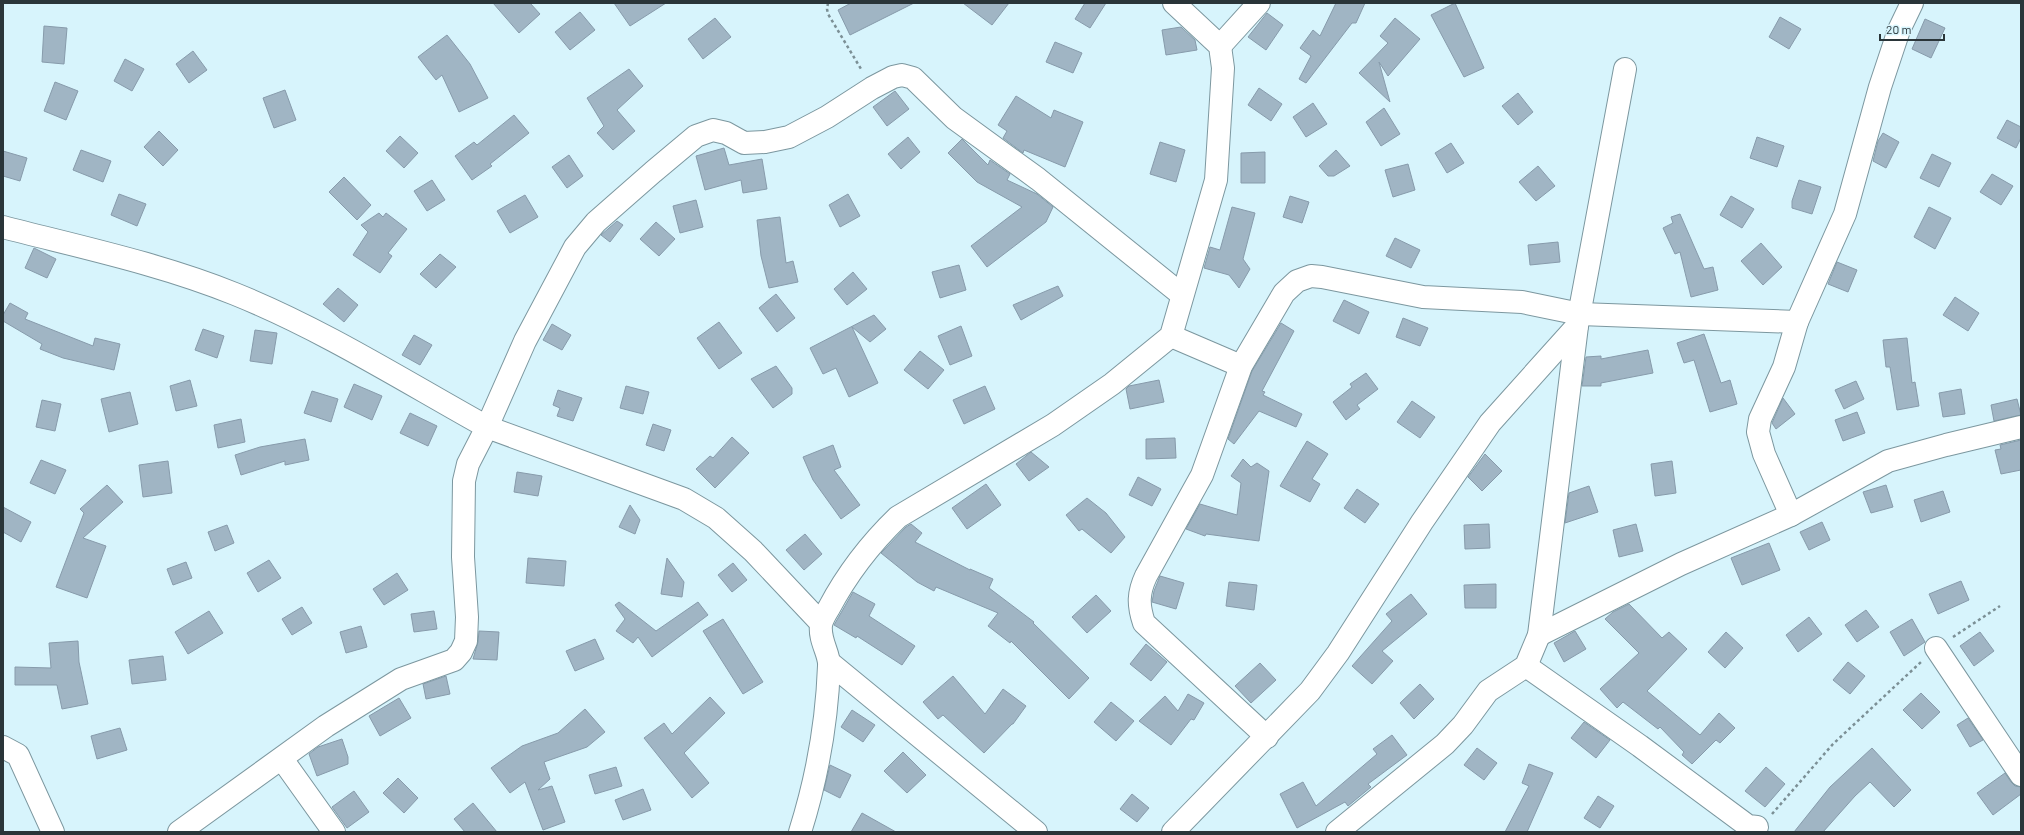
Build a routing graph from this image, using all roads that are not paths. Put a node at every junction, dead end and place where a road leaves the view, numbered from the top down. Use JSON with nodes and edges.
{"nodes":[{"id":1,"x":1174,"y":3,"type":"edge"},
{"id":2,"x":1259,"y":3,"type":"edge"},
{"id":3,"x":1912,"y":3,"type":"edge"},
{"id":4,"x":1220,"y":46,"type":"junction"},
{"id":5,"x":1625,"y":68,"type":"dead end"},
{"id":6,"x":3,"y":227,"type":"edge"},
{"id":7,"x":1182,"y":295,"type":"junction"},
{"id":8,"x":1578,"y":320,"type":"junction"},
{"id":9,"x":1797,"y":322,"type":"junction"},
{"id":10,"x":1171,"y":336,"type":"junction"},
{"id":11,"x":1241,"y":366,"type":"junction"},
{"id":12,"x":487,"y":427,"type":"junction"},
{"id":13,"x":2021,"y":427,"type":"edge"},
{"id":14,"x":1791,"y":515,"type":"junction"},
{"id":15,"x":821,"y":623,"type":"junction"},
{"id":16,"x":1539,"y":635,"type":"junction"},
{"id":17,"x":1936,"y":648,"type":"road end"},
{"id":18,"x":830,"y":663,"type":"junction"},
{"id":19,"x":1526,"y":666,"type":"junction"},
{"id":20,"x":1267,"y":737,"type":"junction"},
{"id":21,"x":3,"y":747,"type":"edge"},
{"id":22,"x":282,"y":759,"type":"junction"},
{"id":23,"x":2021,"y":775,"type":"edge"},
{"id":24,"x":1757,"y":827,"type":"road end"},
{"id":25,"x":53,"y":832,"type":"edge"},
{"id":26,"x":178,"y":832,"type":"edge"},
{"id":27,"x":334,"y":832,"type":"edge"},
{"id":28,"x":800,"y":832,"type":"edge"},
{"id":29,"x":1036,"y":832,"type":"edge"},
{"id":30,"x":1173,"y":832,"type":"edge"},
{"id":31,"x":1337,"y":832,"type":"edge"}],
"edges":[{"from":1,"to":4,"type":"street"},
{"from":2,"to":4,"type":"street"},
{"from":3,"to":9,"type":"street"},
{"from":4,"to":7,"type":"street"},
{"from":5,"to":8,"type":"street"},
{"from":6,"to":12,"type":"street"},
{"from":7,"to":10,"type":"street"},
{"from":7,"to":12,"type":"street"},
{"from":8,"to":9,"type":"street"},
{"from":8,"to":11,"type":"street"},
{"from":8,"to":16,"type":"street"},
{"from":8,"to":20,"type":"street"},
{"from":9,"to":14,"type":"street"},
{"from":10,"to":11,"type":"street"},
{"from":10,"to":15,"type":"street"},
{"from":11,"to":20,"type":"street"},
{"from":12,"to":15,"type":"street"},
{"from":12,"to":22,"type":"street"},
{"from":13,"to":14,"type":"street"},
{"from":14,"to":16,"type":"street"},
{"from":15,"to":18,"type":"street"},
{"from":16,"to":19,"type":"street"},
{"from":17,"to":23,"type":"street"},
{"from":18,"to":28,"type":"street"},
{"from":18,"to":29,"type":"street"},
{"from":19,"to":24,"type":"street"},
{"from":19,"to":31,"type":"street"},
{"from":20,"to":30,"type":"street"},
{"from":21,"to":25,"type":"street"},
{"from":22,"to":26,"type":"street"},
{"from":22,"to":27,"type":"street"}]}
